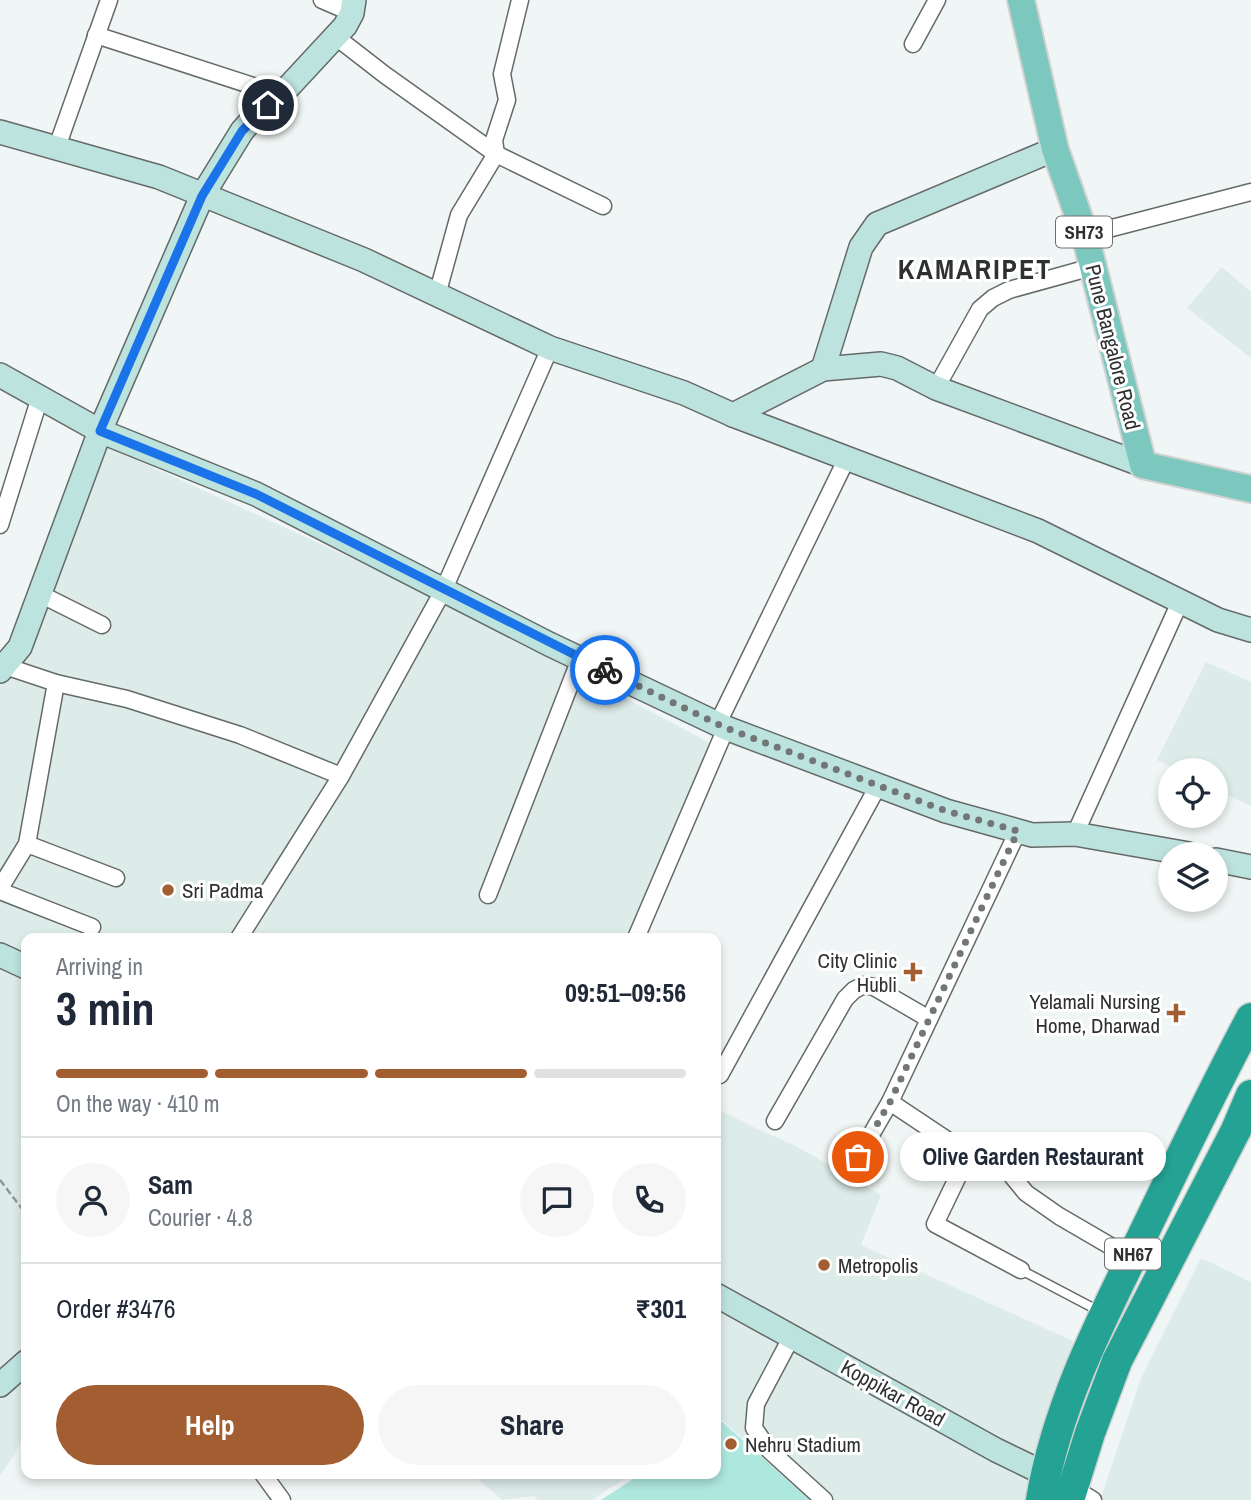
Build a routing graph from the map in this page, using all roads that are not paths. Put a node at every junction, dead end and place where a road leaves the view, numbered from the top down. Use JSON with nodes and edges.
{"nodes":[{"id":1,"x":109,"y":0,"type":"edge"},
{"id":2,"x":322,"y":0,"type":"edge"},
{"id":3,"x":520,"y":0,"type":"edge"},
{"id":4,"x":937,"y":0,"type":"edge"},
{"id":5,"x":1021,"y":0,"type":"edge"},
{"id":6,"x":353,"y":6,"type":"edge"},
{"id":7,"x":96,"y":35,"type":"junction"},
{"id":8,"x":336,"y":37,"type":"junction"},
{"id":9,"x":913,"y":44,"type":"dead end"},
{"id":10,"x":281,"y":95,"type":"junction"},
{"id":11,"x":0,"y":132,"type":"edge"},
{"id":12,"x":57,"y":147,"type":"junction"},
{"id":13,"x":1055,"y":149,"type":"junction"},
{"id":14,"x":496,"y":153,"type":"junction"},
{"id":15,"x":1251,"y":192,"type":"edge"},
{"id":16,"x":202,"y":196,"type":"junction"},
{"id":17,"x":603,"y":206,"type":"dead end"},
{"id":18,"x":1086,"y":235,"type":"junction"},
{"id":19,"x":1092,"y":267,"type":"junction"},
{"id":20,"x":437,"y":295,"type":"junction"},
{"id":21,"x":550,"y":348,"type":"junction"},
{"id":22,"x":823,"y":369,"type":"junction"},
{"id":23,"x":0,"y":375,"type":"edge"},
{"id":24,"x":936,"y":388,"type":"junction"},
{"id":25,"x":40,"y":397,"type":"junction"},
{"id":26,"x":733,"y":415,"type":"junction"},
{"id":27,"x":100,"y":431,"type":"junction"},
{"id":28,"x":847,"y":458,"type":"junction"},
{"id":29,"x":1143,"y":465,"type":"junction"},
{"id":30,"x":1251,"y":489,"type":"edge"},
{"id":31,"x":0,"y":525,"type":"edge"},
{"id":32,"x":444,"y":589,"type":"junction"},
{"id":33,"x":38,"y":593,"type":"junction"},
{"id":34,"x":1180,"y":602,"type":"junction"},
{"id":35,"x":102,"y":625,"type":"dead end"},
{"id":36,"x":1251,"y":630,"type":"edge"},
{"id":37,"x":580,"y":659,"type":"junction"},
{"id":38,"x":2,"y":668,"type":"edge"},
{"id":39,"x":56,"y":683,"type":"junction"},
{"id":40,"x":722,"y":726,"type":"junction"},
{"id":41,"x":341,"y":776,"type":"junction"},
{"id":42,"x":878,"y":786,"type":"junction"},
{"id":43,"x":1018,"y":831,"type":"junction"},
{"id":44,"x":1075,"y":834,"type":"junction"},
{"id":45,"x":27,"y":844,"type":"junction"},
{"id":46,"x":1158,"y":849,"type":"edge"},
{"id":47,"x":1228,"y":862,"type":"edge"},
{"id":48,"x":1251,"y":867,"type":"edge"},
{"id":49,"x":116,"y":878,"type":"dead end"},
{"id":50,"x":0,"y":889,"type":"edge"},
{"id":51,"x":488,"y":895,"type":"dead end"},
{"id":52,"x":92,"y":927,"type":"dead end"},
{"id":53,"x":242,"y":933,"type":"edge"},
{"id":54,"x":638,"y":933,"type":"edge"},
{"id":55,"x":0,"y":955,"type":"edge"},
{"id":56,"x":21,"y":965,"type":"edge"},
{"id":57,"x":1251,"y":1018,"type":"edge"},
{"id":58,"x":929,"y":1019,"type":"junction"},
{"id":59,"x":721,"y":1073,"type":"edge"},
{"id":60,"x":1251,"y":1095,"type":"edge"},
{"id":61,"x":890,"y":1102,"type":"junction"},
{"id":62,"x":775,"y":1121,"type":"dead end"},
{"id":63,"x":962,"y":1155,"type":"junction"},
{"id":64,"x":858,"y":1157,"type":"dead end"},
{"id":65,"x":1131,"y":1258,"type":"junction"},
{"id":66,"x":1021,"y":1270,"type":"joint"},
{"id":67,"x":721,"y":1299,"type":"edge"},
{"id":68,"x":1104,"y":1314,"type":"junction"},
{"id":69,"x":791,"y":1338,"type":"junction"},
{"id":70,"x":21,"y":1366,"type":"edge"},
{"id":71,"x":0,"y":1385,"type":"edge"},
{"id":72,"x":267,"y":1479,"type":"edge"},
{"id":73,"x":1043,"y":1487,"type":"edge"},
{"id":74,"x":1078,"y":1496,"type":"edge"},
{"id":75,"x":282,"y":1500,"type":"edge"},
{"id":76,"x":824,"y":1500,"type":"edge"}],
"edges":[{"from":1,"to":7,"type":"street"},
{"from":2,"to":6,"type":"street"},
{"from":3,"to":14,"type":"street"},
{"from":4,"to":9,"type":"street"},
{"from":5,"to":13,"type":"main road","name":"Pune Bangalore Road","number":"SH73"},
{"from":6,"to":8,"type":"street"},
{"from":7,"to":10,"type":"street"},
{"from":7,"to":12,"type":"street"},
{"from":8,"to":10,"type":"street"},
{"from":8,"to":14,"type":"street"},
{"from":10,"to":16,"type":"street"},
{"from":11,"to":12,"type":"street"},
{"from":12,"to":16,"type":"street"},
{"from":13,"to":18,"type":"main road","name":"Pune Bangalore Road","number":"SH73"},
{"from":13,"to":22,"type":"street"},
{"from":14,"to":17,"type":"street"},
{"from":14,"to":20,"type":"street"},
{"from":15,"to":18,"type":"street"},
{"from":16,"to":20,"type":"street"},
{"from":16,"to":27,"type":"street"},
{"from":18,"to":19,"type":"main road","name":"Pune Bangalore Road","number":"SH73"},
{"from":19,"to":24,"type":"street"},
{"from":19,"to":29,"type":"main road","name":"Pune Bangalore Road","number":"SH73"},
{"from":20,"to":21,"type":"street"},
{"from":21,"to":26,"type":"street"},
{"from":21,"to":32,"type":"street"},
{"from":22,"to":24,"type":"street"},
{"from":22,"to":26,"type":"street"},
{"from":23,"to":25,"type":"street"},
{"from":24,"to":29,"type":"street"},
{"from":25,"to":27,"type":"street"},
{"from":25,"to":31,"type":"street"},
{"from":26,"to":28,"type":"street"},
{"from":27,"to":32,"type":"street"},
{"from":27,"to":33,"type":"street"},
{"from":28,"to":34,"type":"street"},
{"from":28,"to":40,"type":"street"},
{"from":29,"to":30,"type":"main road"},
{"from":32,"to":37,"type":"street"},
{"from":32,"to":41,"type":"street"},
{"from":33,"to":35,"type":"street"},
{"from":33,"to":38,"type":"street"},
{"from":34,"to":36,"type":"street"},
{"from":34,"to":44,"type":"street"},
{"from":37,"to":40,"type":"street"},
{"from":37,"to":51,"type":"street"},
{"from":38,"to":39,"type":"street"},
{"from":39,"to":41,"type":"street"},
{"from":39,"to":45,"type":"street"},
{"from":40,"to":42,"type":"street"},
{"from":40,"to":54,"type":"street"},
{"from":41,"to":53,"type":"street"},
{"from":42,"to":43,"type":"street"},
{"from":42,"to":59,"type":"street"},
{"from":43,"to":44,"type":"street"},
{"from":43,"to":58,"type":"street"},
{"from":44,"to":46,"type":"street"},
{"from":45,"to":49,"type":"street"},
{"from":45,"to":50,"type":"street"},
{"from":47,"to":48,"type":"street"},
{"from":50,"to":52,"type":"street"},
{"from":55,"to":56,"type":"street"},
{"from":57,"to":65,"type":"highway","number":"NH67"},
{"from":58,"to":61,"type":"street"},
{"from":58,"to":62,"type":"street"},
{"from":60,"to":74,"type":"highway","number":"NH67"},
{"from":61,"to":63,"type":"street"},
{"from":61,"to":64,"type":"street"},
{"from":63,"to":65,"type":"street"},
{"from":63,"to":66,"type":"street"},
{"from":65,"to":68,"type":"highway","number":"NH67"},
{"from":66,"to":68,"type":"lane"},
{"from":67,"to":69,"type":"street","name":"Koppikar Road"},
{"from":68,"to":73,"type":"highway","number":"NH67"},
{"from":69,"to":73,"type":"street","name":"Koppikar Road"},
{"from":69,"to":76,"type":"street"},
{"from":70,"to":71,"type":"street"},
{"from":72,"to":75,"type":"street"},
{"from":73,"to":74,"type":"street","name":"Koppikar Road"}]}
